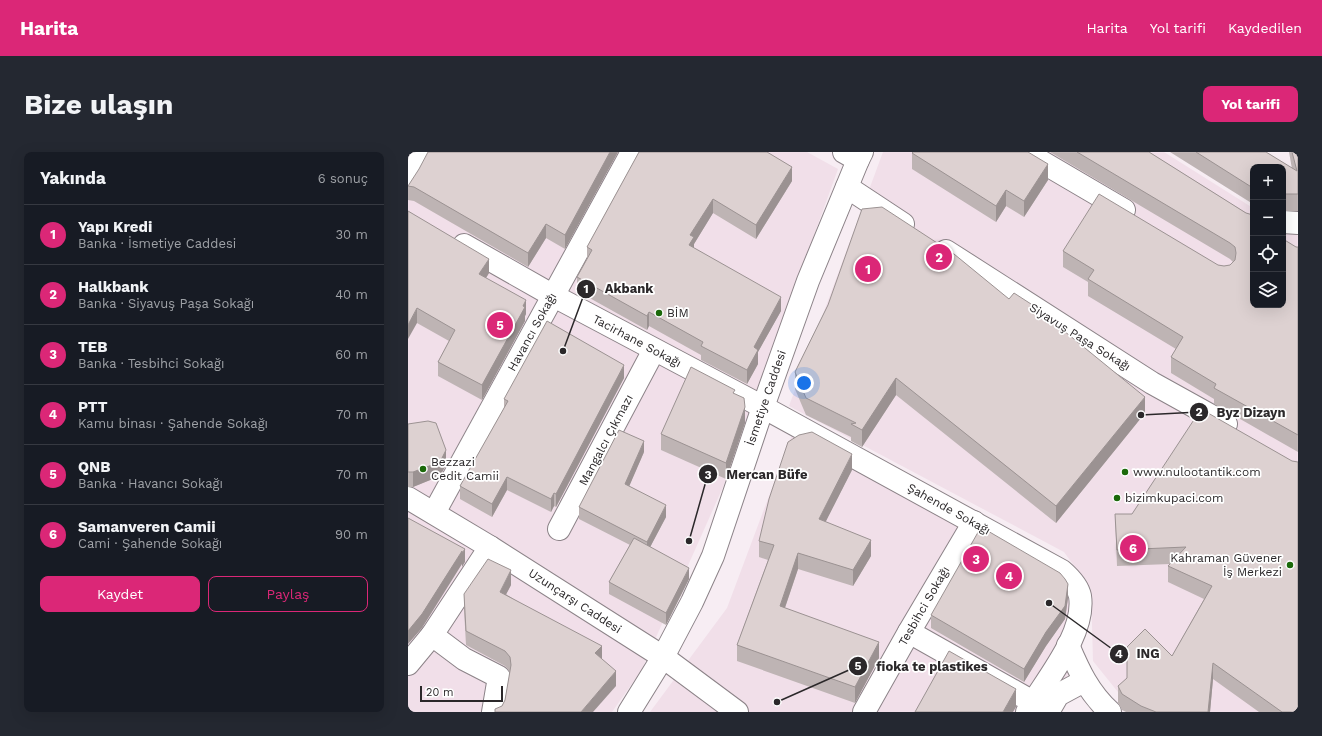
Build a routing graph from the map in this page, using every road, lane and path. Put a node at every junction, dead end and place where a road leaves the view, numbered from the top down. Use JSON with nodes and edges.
{"nodes":[{"id":1,"x":421,"y":152,"type":"edge"},
{"id":2,"x":632,"y":152,"type":"edge"},
{"id":3,"x":1025,"y":152,"type":"edge"},
{"id":4,"x":854,"y":155,"type":"edge"},
{"id":5,"x":408,"y":177,"type":"edge"},
{"id":6,"x":847,"y":187,"type":"junction"},
{"id":7,"x":1142,"y":221,"type":"edge"},
{"id":8,"x":1286,"y":222,"type":"edge"},
{"id":9,"x":1298,"y":224,"type":"edge"},
{"id":10,"x":449,"y":236,"type":"edge"},
{"id":11,"x":552,"y":295,"type":"junction"},
{"id":12,"x":654,"y":350,"type":"junction"},
{"id":13,"x":763,"y":407,"type":"junction"},
{"id":14,"x":1243,"y":434,"type":"edge"},
{"id":15,"x":408,"y":498,"type":"edge"},
{"id":16,"x":434,"y":513,"type":"junction"},
{"id":17,"x":974,"y":522,"type":"junction"},
{"id":18,"x":558,"y":529,"type":"dead end"},
{"id":19,"x":490,"y":547,"type":"junction"},
{"id":20,"x":909,"y":632,"type":"junction"},
{"id":21,"x":432,"y":635,"type":"junction"},
{"id":22,"x":1068,"y":646,"type":"junction"},
{"id":23,"x":663,"y":657,"type":"junction"},
{"id":24,"x":408,"y":664,"type":"edge"},
{"id":25,"x":1084,"y":681,"type":"junction"},
{"id":26,"x":1036,"y":708,"type":"edge"},
{"id":27,"x":493,"y":712,"type":"edge"},
{"id":28,"x":628,"y":712,"type":"edge"},
{"id":29,"x":737,"y":712,"type":"edge"},
{"id":30,"x":864,"y":712,"type":"edge"},
{"id":31,"x":1110,"y":712,"type":"edge"}],
"edges":[{"from":1,"to":5,"type":"street"},
{"from":2,"to":11,"type":"street","name":"Havancı Sokağı"},
{"from":3,"to":7,"type":"street"},
{"from":4,"to":6,"type":"street","name":"İsmetiye Caddesi"},
{"from":6,"to":13,"type":"street","name":"İsmetiye Caddesi"},
{"from":6,"to":14,"type":"street","name":"Siyavuş Paşa Sokağı"},
{"from":8,"to":9,"type":"street"},
{"from":10,"to":11,"type":"street","name":"Tacirhane Sokağı"},
{"from":11,"to":12,"type":"street","name":"Tacirhane Sokağı"},
{"from":11,"to":16,"type":"street","name":"Havancı Sokağı"},
{"from":12,"to":13,"type":"street","name":"Tacirhane Sokağı"},
{"from":12,"to":18,"type":"street","name":"Mangalcı Çıkmazı"},
{"from":13,"to":17,"type":"street","name":"Şahende Sokağı"},
{"from":13,"to":23,"type":"street","name":"İsmetiye Caddesi"},
{"from":15,"to":16,"type":"street","name":"Uzunçarşı Caddesi"},
{"from":16,"to":19,"type":"street","name":"Uzunçarşı Caddesi"},
{"from":17,"to":20,"type":"street","name":"Tesbihci Sokağı"},
{"from":17,"to":22,"type":"street","name":"Şahende Sokağı"},
{"from":19,"to":21,"type":"street"},
{"from":19,"to":23,"type":"street","name":"Uzunçarşı Caddesi"},
{"from":20,"to":26,"type":"street"},
{"from":20,"to":30,"type":"street","name":"Tesbihci Sokağı"},
{"from":21,"to":24,"type":"street"},
{"from":21,"to":27,"type":"street"},
{"from":22,"to":25,"type":"street"},
{"from":22,"to":26,"type":"street","name":"Şahende Sokağı"},
{"from":23,"to":28,"type":"street","name":"İsmetiye Caddesi"},
{"from":23,"to":29,"type":"street","name":"Uzunçarşı Caddesi"},
{"from":25,"to":26,"type":"street"},
{"from":25,"to":31,"type":"street"}]}
